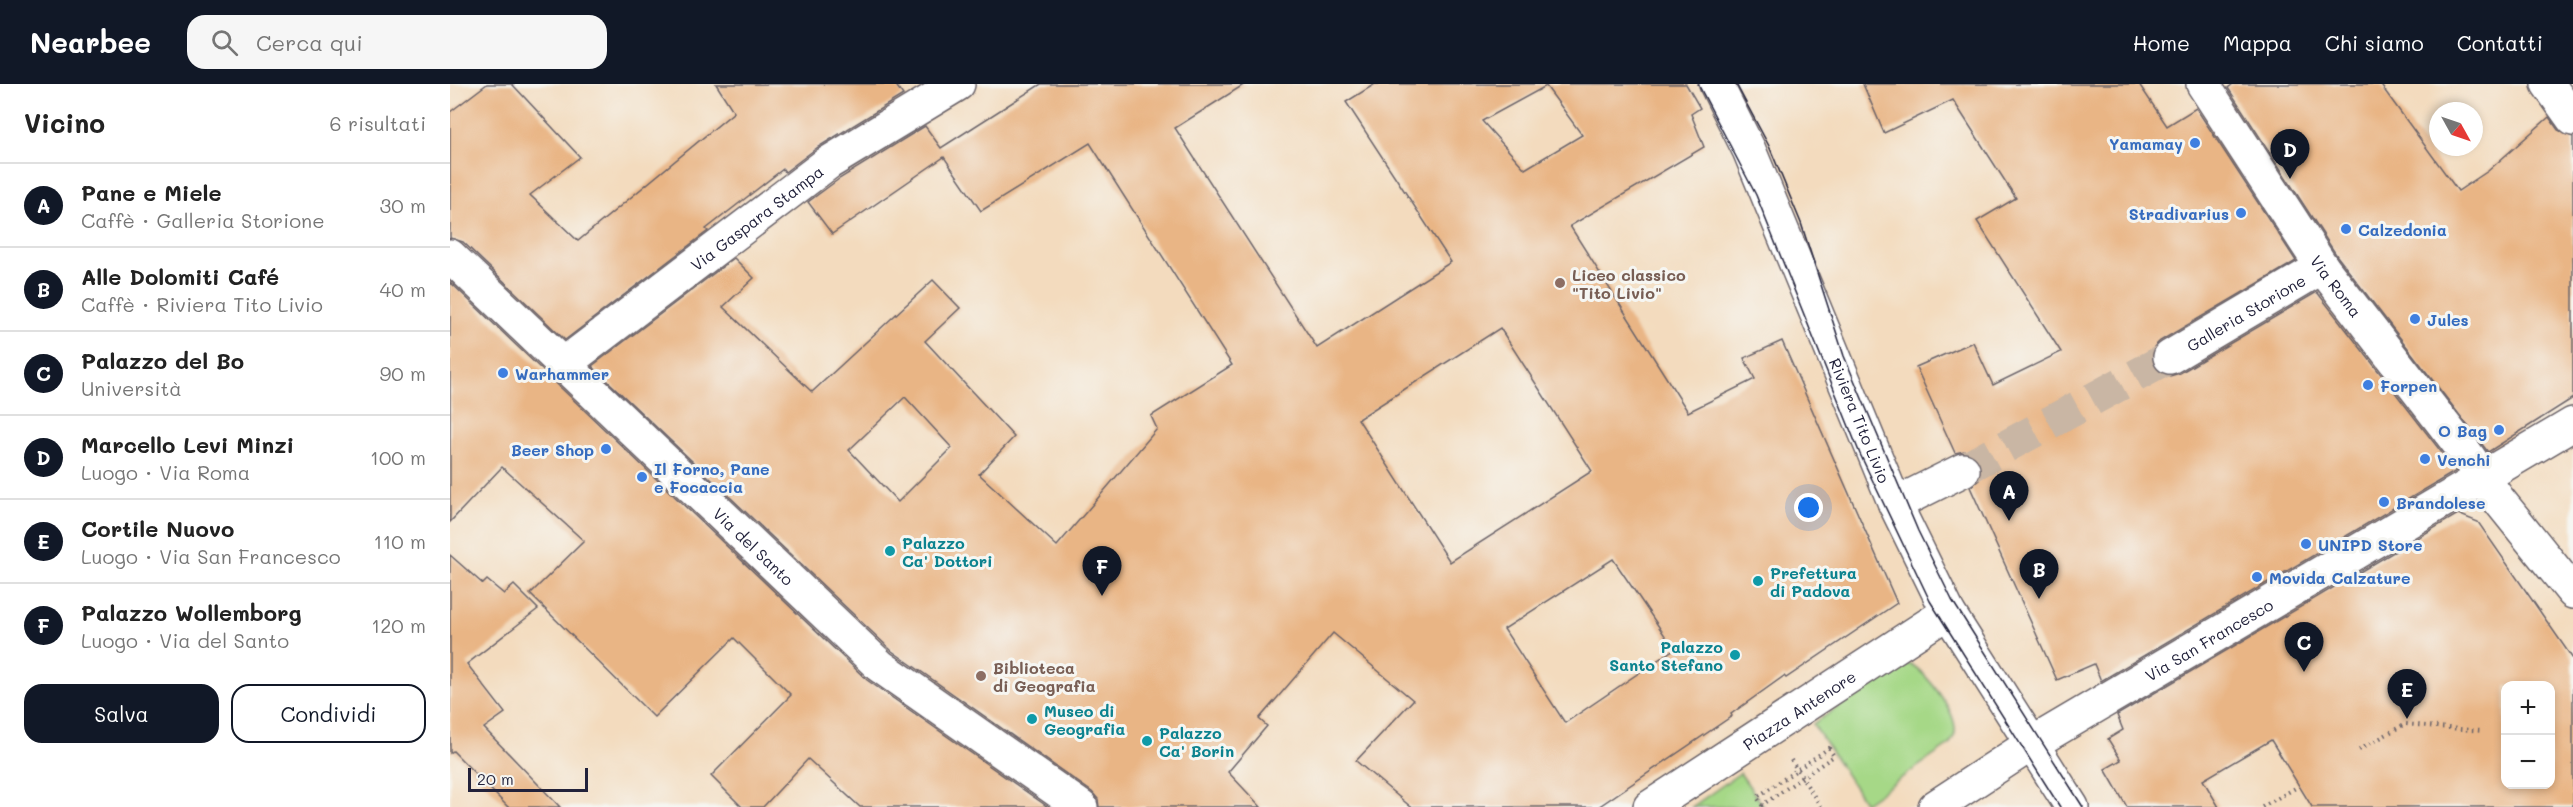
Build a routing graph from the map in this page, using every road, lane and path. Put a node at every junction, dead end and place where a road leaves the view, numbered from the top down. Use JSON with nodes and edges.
{"nodes":[{"id":1,"x":958,"y":84,"type":"edge"},
{"id":2,"x":1716,"y":84,"type":"edge"},
{"id":3,"x":2203,"y":84,"type":"edge"},
{"id":4,"x":2548,"y":84,"type":"edge"},
{"id":5,"x":2573,"y":119,"type":"edge"},
{"id":6,"x":450,"y":256,"type":"edge"},
{"id":7,"x":2322,"y":267,"type":"junction"},
{"id":8,"x":2170,"y":357,"type":"tunnel mouth"},
{"id":9,"x":564,"y":364,"type":"junction"},
{"id":10,"x":2573,"y":424,"type":"edge"},
{"id":11,"x":1963,"y":470,"type":"tunnel mouth"},
{"id":12,"x":2485,"y":477,"type":"junction"},
{"id":13,"x":1895,"y":504,"type":"junction"},
{"id":14,"x":2573,"y":592,"type":"edge"},
{"id":15,"x":1948,"y":612,"type":"junction"},
{"id":16,"x":2482,"y":731,"type":"dead end"},
{"id":17,"x":2033,"y":742,"type":"junction"},
{"id":18,"x":2359,"y":750,"type":"dead end"},
{"id":19,"x":1797,"y":770,"type":"junction"},
{"id":20,"x":1802,"y":777,"type":"junction"},
{"id":21,"x":2299,"y":786,"type":"dead end"},
{"id":22,"x":1081,"y":807,"type":"edge"},
{"id":23,"x":1650,"y":807,"type":"edge"},
{"id":24,"x":1821,"y":807,"type":"edge"},
{"id":25,"x":1935,"y":807,"type":"edge"},
{"id":26,"x":2072,"y":807,"type":"edge"},
{"id":27,"x":2262,"y":807,"type":"edge"}],
"edges":[{"from":1,"to":9,"type":"street","name":"Via Gaspara Stampa"},
{"from":2,"to":13,"type":"street","name":"Riviera Tito Livio"},
{"from":3,"to":7,"type":"street","name":"Via Roma"},
{"from":4,"to":5,"type":"street"},
{"from":6,"to":9,"type":"street","name":"Via del Santo"},
{"from":7,"to":8,"type":"street","name":"Galleria Storione"},
{"from":7,"to":12,"type":"street","name":"Via Roma"},
{"from":9,"to":22,"type":"street","name":"Via del Santo"},
{"from":10,"to":12,"type":"street","name":"Via San Francesco"},
{"from":11,"to":13,"type":"street"},
{"from":12,"to":14,"type":"street","name":"Via Roma"},
{"from":12,"to":17,"type":"street","name":"Via San Francesco"},
{"from":13,"to":15,"type":"street","name":"Riviera Tito Livio"},
{"from":15,"to":17,"type":"street","name":"Riviera Tito Livio"},
{"from":15,"to":23,"type":"street","name":"Piazza Antenore"},
{"from":16,"to":18,"type":"path"},
{"from":17,"to":25,"type":"street","name":"Via San Francesco"},
{"from":17,"to":26,"type":"street","name":"Riviera Tito Livio"},
{"from":19,"to":20,"type":"path"},
{"from":19,"to":20,"type":"path"},
{"from":19,"to":20,"type":"path"},
{"from":20,"to":24,"type":"path"},
{"from":21,"to":27,"type":"path"}]}
